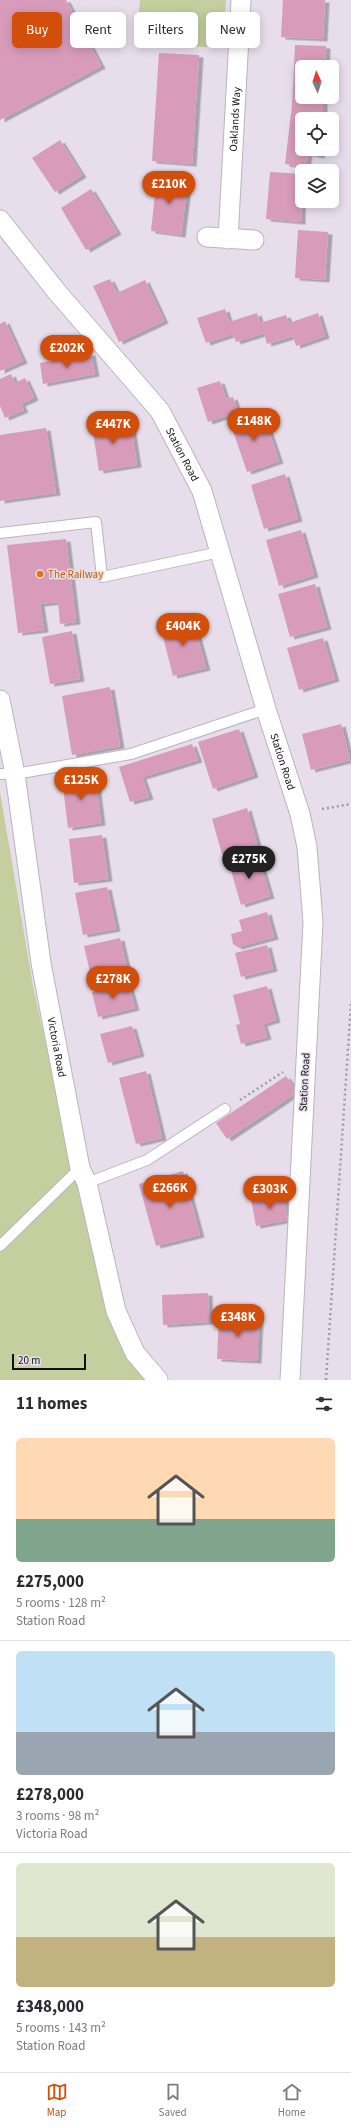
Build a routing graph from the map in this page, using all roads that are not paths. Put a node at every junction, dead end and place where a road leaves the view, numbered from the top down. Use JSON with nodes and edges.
{"nodes":[{"id":1,"x":241,"y":0,"type":"edge"},
{"id":2,"x":0,"y":220,"type":"edge"},
{"id":3,"x":207,"y":237,"type":"dead end"},
{"id":4,"x":228,"y":239,"type":"junction"},
{"id":5,"x":254,"y":240,"type":"dead end"},
{"id":6,"x":0,"y":533,"type":"edge"},
{"id":7,"x":220,"y":552,"type":"junction"},
{"id":8,"x":0,"y":700,"type":"edge"},
{"id":9,"x":266,"y":709,"type":"junction"},
{"id":10,"x":8,"y":774,"type":"edge"},
{"id":11,"x":225,"y":1109,"type":"road end"},
{"id":12,"x":83,"y":1175,"type":"junction"},
{"id":13,"x":0,"y":1246,"type":"edge"},
{"id":14,"x":158,"y":1380,"type":"edge"},
{"id":15,"x":290,"y":1380,"type":"edge"}],
"edges":[{"from":1,"to":4,"type":"street","name":"Oaklands Way"},
{"from":2,"to":7,"type":"street","name":"Station Road"},
{"from":3,"to":4,"type":"street"},
{"from":4,"to":5,"type":"street"},
{"from":6,"to":7,"type":"lane"},
{"from":7,"to":9,"type":"street","name":"Station Road"},
{"from":8,"to":10,"type":"street","name":"Victoria Road"},
{"from":9,"to":10,"type":"lane"},
{"from":9,"to":15,"type":"street","name":"Station Road"},
{"from":10,"to":12,"type":"street","name":"Victoria Road"},
{"from":11,"to":12,"type":"lane"},
{"from":12,"to":13,"type":"lane"},
{"from":12,"to":14,"type":"street","name":"Victoria Road"}]}
